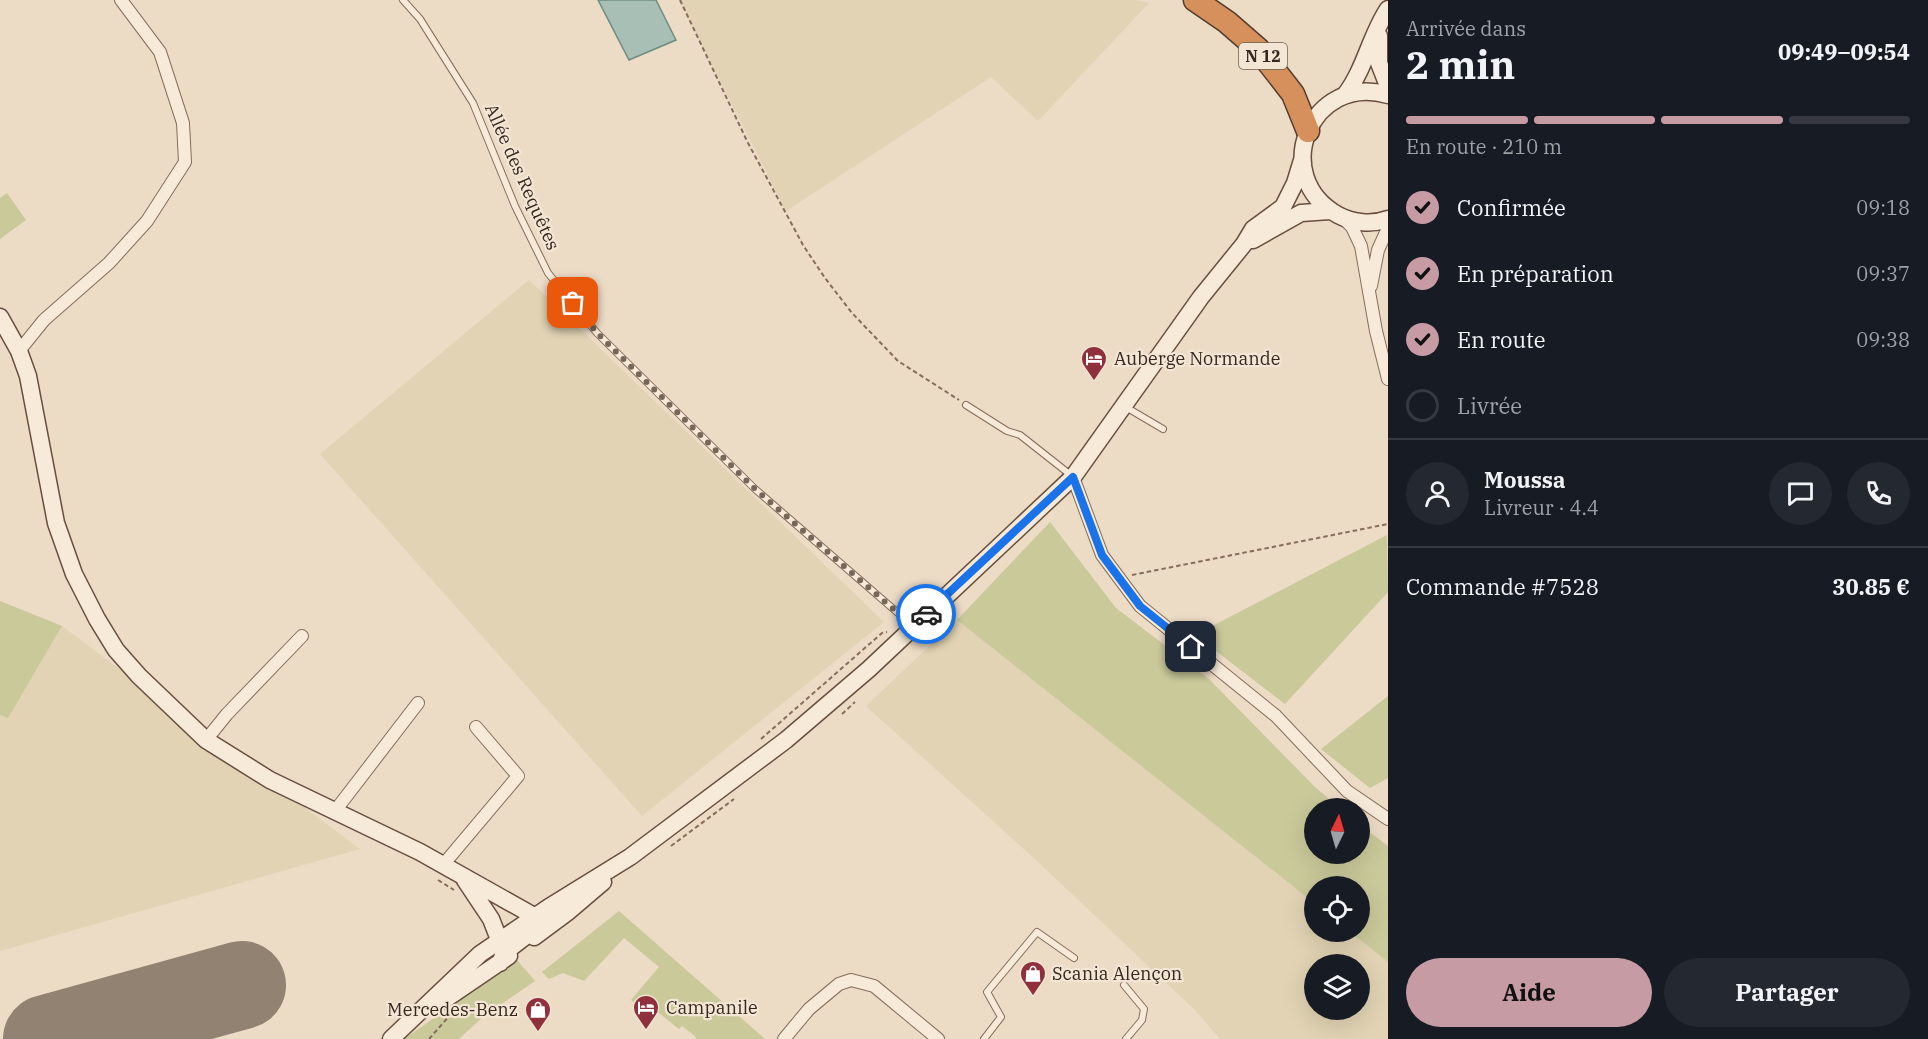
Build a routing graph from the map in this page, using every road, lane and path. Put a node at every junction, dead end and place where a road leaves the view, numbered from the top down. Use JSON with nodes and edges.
{"nodes":[{"id":1,"x":121,"y":0,"type":"edge"},
{"id":2,"x":403,"y":0,"type":"edge"},
{"id":3,"x":680,"y":0,"type":"edge"},
{"id":4,"x":1195,"y":0,"type":"edge"},
{"id":5,"x":1387,"y":10,"type":"edge"},
{"id":6,"x":1388,"y":86,"type":"edge"},
{"id":7,"x":1388,"y":94,"type":"edge"},
{"id":8,"x":1345,"y":95,"type":"junction"},
{"id":9,"x":1308,"y":130,"type":"junction"},
{"id":10,"x":1302,"y":160,"type":"junction"},
{"id":11,"x":1336,"y":214,"type":"junction"},
{"id":12,"x":1388,"y":219,"type":"edge"},
{"id":13,"x":1388,"y":228,"type":"edge"},
{"id":14,"x":1244,"y":244,"type":"junction"},
{"id":15,"x":1370,"y":297,"type":"junction"},
{"id":16,"x":0,"y":317,"type":"edge"},
{"id":17,"x":20,"y":351,"type":"junction"},
{"id":18,"x":1388,"y":379,"type":"edge"},
{"id":19,"x":966,"y":405,"type":"joint"},
{"id":20,"x":1123,"y":406,"type":"junction"},
{"id":21,"x":1163,"y":429,"type":"dead end"},
{"id":22,"x":1073,"y":477,"type":"junction"},
{"id":23,"x":1388,"y":524,"type":"edge"},
{"id":24,"x":1119,"y":577,"type":"junction"},
{"id":25,"x":909,"y":630,"type":"junction"},
{"id":26,"x":302,"y":636,"type":"dead end"},
{"id":27,"x":418,"y":703,"type":"dead end"},
{"id":28,"x":476,"y":727,"type":"dead end"},
{"id":29,"x":206,"y":740,"type":"junction"},
{"id":30,"x":757,"y":742,"type":"dead end"},
{"id":31,"x":335,"y":811,"type":"junction"},
{"id":32,"x":1388,"y":819,"type":"edge"},
{"id":33,"x":630,"y":857,"type":"junction"},
{"id":34,"x":443,"y":865,"type":"junction"},
{"id":35,"x":429,"y":875,"type":"dead end"},
{"id":36,"x":461,"y":885,"type":"junction"},
{"id":37,"x":534,"y":916,"type":"junction"},
{"id":38,"x":500,"y":942,"type":"junction"},
{"id":39,"x":1074,"y":958,"type":"dead end"},
{"id":40,"x":500,"y":963,"type":"junction"},
{"id":41,"x":1124,"y":986,"type":"dead end"},
{"id":42,"x":411,"y":1022,"type":"junction"},
{"id":43,"x":391,"y":1039,"type":"edge"},
{"id":44,"x":784,"y":1039,"type":"edge"},
{"id":45,"x":938,"y":1039,"type":"edge"},
{"id":46,"x":984,"y":1039,"type":"edge"},
{"id":47,"x":1126,"y":1039,"type":"edge"}],
"edges":[{"from":1,"to":17,"type":"street"},
{"from":2,"to":25,"type":"lane","name":"Allée des Requêtes"},
{"from":3,"to":19,"type":"path"},
{"from":4,"to":9,"type":"highway","number":"N 12"},
{"from":5,"to":6,"type":"main road"},
{"from":5,"to":8,"type":"main road"},
{"from":7,"to":8,"type":"main road"},
{"from":8,"to":9,"type":"main road"},
{"from":9,"to":10,"type":"main road"},
{"from":10,"to":11,"type":"main road"},
{"from":10,"to":14,"type":"main road"},
{"from":11,"to":12,"type":"main road"},
{"from":11,"to":14,"type":"main road"},
{"from":11,"to":15,"type":"street"},
{"from":13,"to":15,"type":"street"},
{"from":14,"to":20,"type":"main road"},
{"from":15,"to":18,"type":"street"},
{"from":16,"to":17,"type":"main road"},
{"from":17,"to":29,"type":"main road"},
{"from":19,"to":22,"type":"lane"},
{"from":20,"to":21,"type":"lane"},
{"from":20,"to":22,"type":"main road"},
{"from":22,"to":24,"type":"street"},
{"from":22,"to":25,"type":"main road"},
{"from":23,"to":24,"type":"path"},
{"from":24,"to":32,"type":"street"},
{"from":25,"to":30,"type":"path"},
{"from":25,"to":33,"type":"main road"},
{"from":26,"to":29,"type":"street"},
{"from":27,"to":31,"type":"street"},
{"from":28,"to":34,"type":"street"},
{"from":29,"to":31,"type":"main road"},
{"from":31,"to":34,"type":"main road"},
{"from":33,"to":37,"type":"main road"},
{"from":33,"to":40,"type":"main road"},
{"from":34,"to":36,"type":"main road"},
{"from":35,"to":36,"type":"path"},
{"from":36,"to":37,"type":"main road"},
{"from":36,"to":38,"type":"main road"},
{"from":37,"to":38,"type":"main road"},
{"from":37,"to":40,"type":"main road"},
{"from":38,"to":42,"type":"main road"},
{"from":39,"to":46,"type":"lane"},
{"from":40,"to":42,"type":"main road"},
{"from":41,"to":47,"type":"lane"},
{"from":42,"to":43,"type":"main road"},
{"from":44,"to":45,"type":"street"}]}
